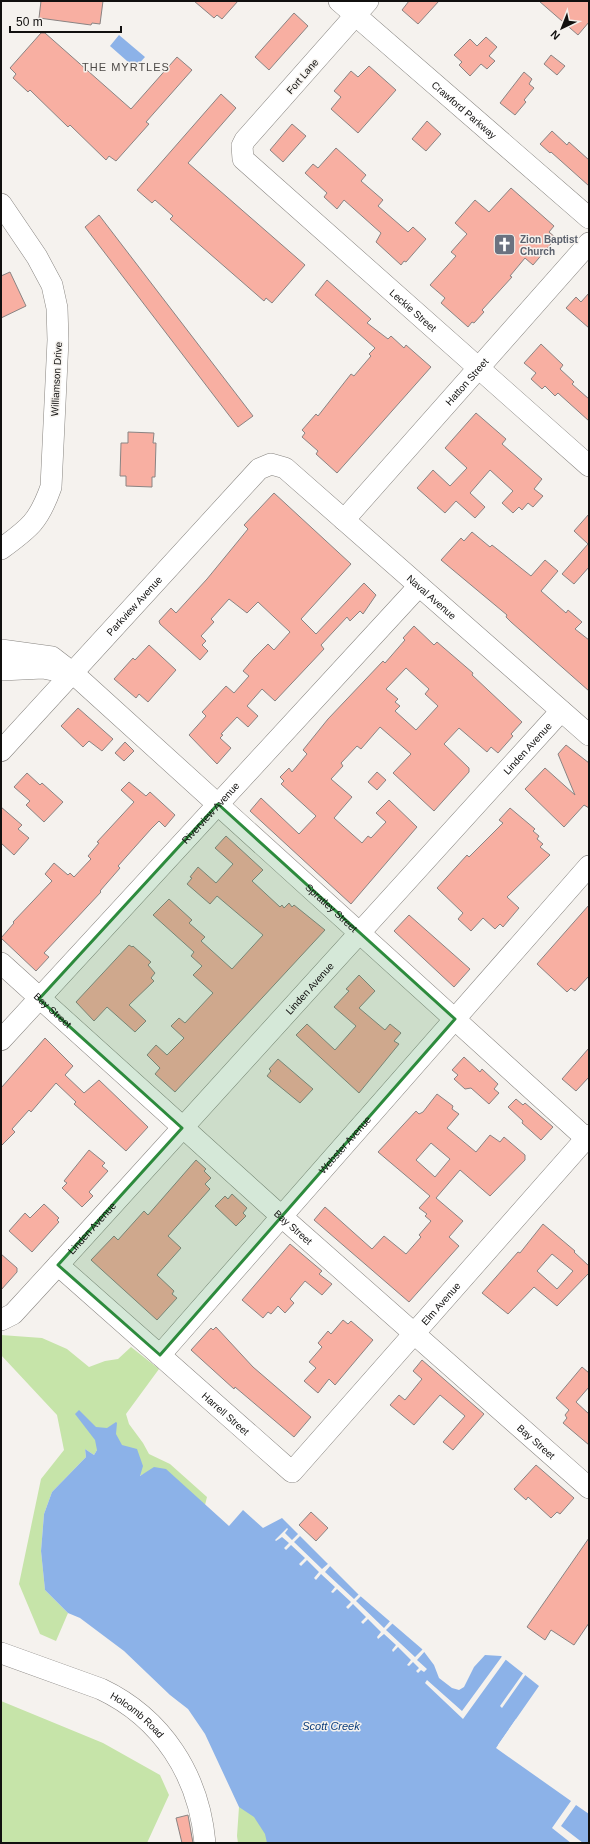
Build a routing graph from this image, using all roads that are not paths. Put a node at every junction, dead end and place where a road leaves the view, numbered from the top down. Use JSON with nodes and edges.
{"nodes":[{"id":1,"x":339,"y":1,"type":"edge"},
{"id":2,"x":362,"y":8,"type":"edge"},
{"id":3,"x":241,"y":153,"type":"joint"},
{"id":4,"x":1,"y":204,"type":"edge"},
{"id":5,"x":589,"y":218,"type":"edge"},
{"id":6,"x":589,"y":243,"type":"edge"},
{"id":7,"x":478,"y":369,"type":"junction"},
{"id":8,"x":271,"y":464,"type":"joint"},
{"id":9,"x":589,"y":466,"type":"edge"},
{"id":10,"x":344,"y":520,"type":"junction"},
{"id":11,"x":1,"y":549,"type":"edge"},
{"id":12,"x":419,"y":586,"type":"junction"},
{"id":13,"x":1,"y":650,"type":"edge"},
{"id":14,"x":1,"y":670,"type":"edge"},
{"id":15,"x":74,"y":674,"type":"junction"},
{"id":16,"x":561,"y":711,"type":"junction"},
{"id":17,"x":589,"y":735,"type":"edge"},
{"id":18,"x":1,"y":751,"type":"edge"},
{"id":19,"x":218,"y":804,"type":"junction"},
{"id":20,"x":589,"y":866,"type":"edge"},
{"id":21,"x":359,"y":933,"type":"junction"},
{"id":22,"x":1,"y":963,"type":"edge"},
{"id":23,"x":39,"y":999,"type":"junction"},
{"id":24,"x":455,"y":1019,"type":"junction"},
{"id":25,"x":1,"y":1040,"type":"edge"},
{"id":26,"x":182,"y":1128,"type":"junction"},
{"id":27,"x":588,"y":1138,"type":"edge"},
{"id":28,"x":281,"y":1216,"type":"junction"},
{"id":29,"x":58,"y":1264,"type":"junction"},
{"id":30,"x":1,"y":1320,"type":"edge"},
{"id":31,"x":415,"y":1333,"type":"junction"},
{"id":32,"x":160,"y":1355,"type":"junction"},
{"id":33,"x":292,"y":1472,"type":"joint"},
{"id":34,"x":589,"y":1488,"type":"edge"},
{"id":35,"x":1,"y":1653,"type":"edge"},
{"id":36,"x":205,"y":1843,"type":"edge"}],
"edges":[{"from":1,"to":2,"type":"street","name":"Crawford Parkway"},
{"from":2,"to":3,"type":"street","name":"Fort Lane"},
{"from":2,"to":5,"type":"street","name":"Crawford Parkway"},
{"from":3,"to":7,"type":"street","name":"Leckie Street"},
{"from":4,"to":11,"type":"street","name":"Williamson Drive"},
{"from":6,"to":7,"type":"street","name":"Hatton Street"},
{"from":7,"to":9,"type":"street","name":"Leckie Street"},
{"from":7,"to":10,"type":"street","name":"Hatton Street"},
{"from":8,"to":10,"type":"street","name":"Naval Avenue"},
{"from":8,"to":15,"type":"street","name":"Parkview Avenue"},
{"from":10,"to":12,"type":"street","name":"Naval Avenue"},
{"from":12,"to":16,"type":"street","name":"Naval Avenue"},
{"from":12,"to":19,"type":"street","name":"Riverview Avenue"},
{"from":13,"to":15,"type":"street","name":"Spratley Street"},
{"from":14,"to":15,"type":"street"},
{"from":15,"to":18,"type":"street","name":"Parkview Avenue"},
{"from":15,"to":19,"type":"street","name":"Spratley Street"},
{"from":16,"to":17,"type":"street","name":"Naval Avenue"},
{"from":16,"to":21,"type":"street","name":"Linden Avenue"},
{"from":19,"to":21,"type":"street","name":"Spratley Street"},
{"from":19,"to":23,"type":"street","name":"Riverview Avenue"},
{"from":20,"to":24,"type":"street","name":"Webster Avenue"},
{"from":21,"to":24,"type":"street","name":"Spratley Street"},
{"from":21,"to":26,"type":"street","name":"Linden Avenue"},
{"from":22,"to":23,"type":"street","name":"Bay Street"},
{"from":23,"to":25,"type":"street","name":"Riverview Avenue"},
{"from":23,"to":26,"type":"street","name":"Bay Street"},
{"from":24,"to":27,"type":"street","name":"Spratley Street"},
{"from":24,"to":28,"type":"street","name":"Webster Avenue"},
{"from":26,"to":28,"type":"street","name":"Bay Street"},
{"from":26,"to":29,"type":"street","name":"Linden Avenue"},
{"from":27,"to":31,"type":"street","name":"Elm Avenue"},
{"from":28,"to":31,"type":"street","name":"Bay Street"},
{"from":28,"to":32,"type":"street","name":"Webster Avenue"},
{"from":29,"to":30,"type":"street"},
{"from":29,"to":32,"type":"street"},
{"from":31,"to":33,"type":"street","name":"Elm Avenue"},
{"from":31,"to":34,"type":"street","name":"Bay Street"},
{"from":32,"to":33,"type":"street","name":"Harrell Street"},
{"from":35,"to":36,"type":"street","name":"Holcomb Road"}]}
